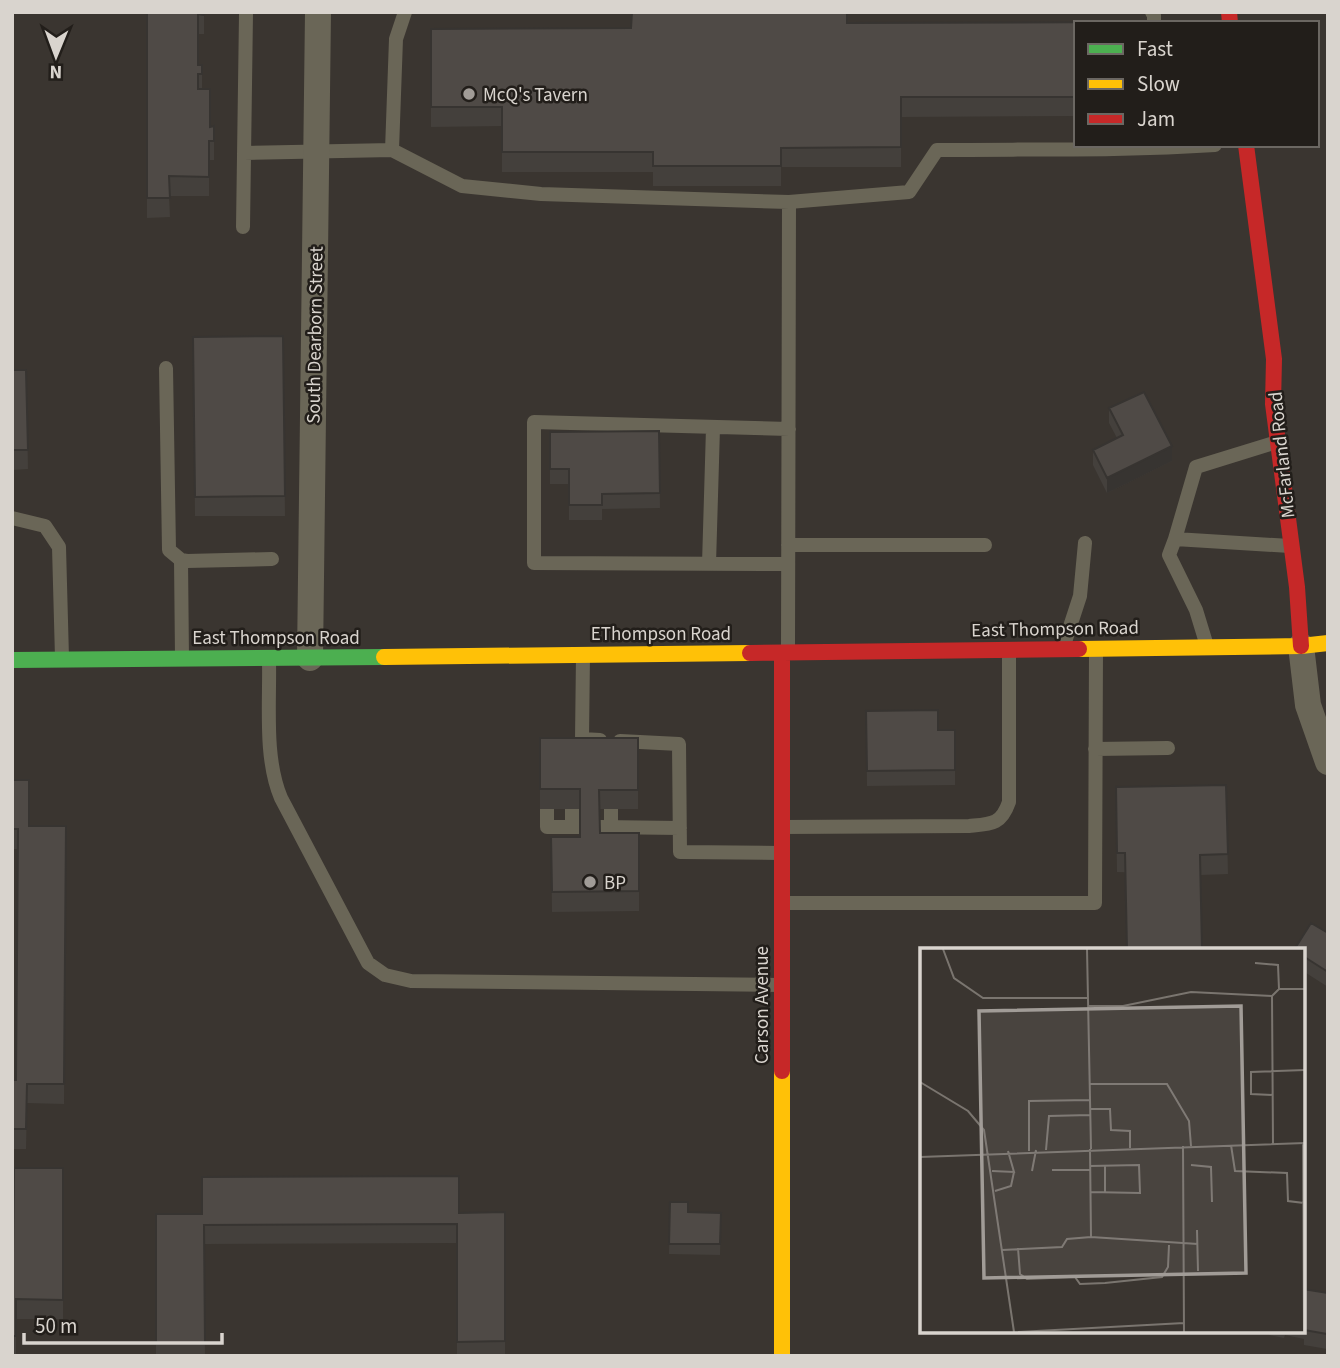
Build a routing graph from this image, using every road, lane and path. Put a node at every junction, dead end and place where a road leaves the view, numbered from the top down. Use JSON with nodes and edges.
{"nodes":[{"id":1,"x":318,"y":12,"type":"edge"},
{"id":2,"x":405,"y":12,"type":"edge"},
{"id":3,"x":246,"y":14,"type":"dead end"},
{"id":4,"x":1165,"y":147,"type":"edge"},
{"id":5,"x":1246,"y":147,"type":"edge"},
{"id":6,"x":392,"y":150,"type":"junction"},
{"id":7,"x":316,"y":152,"type":"junction"},
{"id":8,"x":244,"y":153,"type":"junction"},
{"id":9,"x":789,"y":202,"type":"junction"},
{"id":10,"x":243,"y":227,"type":"dead end"},
{"id":11,"x":166,"y":368,"type":"dead end"},
{"id":12,"x":713,"y":428,"type":"junction"},
{"id":13,"x":789,"y":429,"type":"junction"},
{"id":14,"x":1278,"y":442,"type":"junction"},
{"id":15,"x":12,"y":518,"type":"edge"},
{"id":16,"x":1175,"y":539,"type":"junction"},
{"id":17,"x":1085,"y":542,"type":"dead end"},
{"id":18,"x":788,"y":545,"type":"junction"},
{"id":19,"x":985,"y":545,"type":"dead end"},
{"id":20,"x":1292,"y":546,"type":"junction"},
{"id":21,"x":272,"y":559,"type":"dead end"},
{"id":22,"x":181,"y":561,"type":"junction"},
{"id":23,"x":709,"y":564,"type":"junction"},
{"id":24,"x":788,"y":564,"type":"junction"},
{"id":25,"x":1328,"y":643,"type":"edge"},
{"id":26,"x":1301,"y":646,"type":"junction"},
{"id":27,"x":1207,"y":647,"type":"junction"},
{"id":28,"x":1062,"y":649,"type":"junction"},
{"id":29,"x":1096,"y":649,"type":"junction"},
{"id":30,"x":1009,"y":650,"type":"junction"},
{"id":31,"x":785,"y":653,"type":"junction"},
{"id":32,"x":583,"y":655,"type":"junction"},
{"id":33,"x":541,"y":656,"type":"joint"},
{"id":34,"x":269,"y":658,"type":"junction"},
{"id":35,"x":310,"y":658,"type":"junction"},
{"id":36,"x":182,"y":659,"type":"junction"},
{"id":37,"x":12,"y":660,"type":"edge"},
{"id":38,"x":62,"y":660,"type":"junction"},
{"id":39,"x":1096,"y":748,"type":"junction"},
{"id":40,"x":1168,"y":748,"type":"dead end"},
{"id":41,"x":1328,"y":762,"type":"edge"},
{"id":42,"x":572,"y":808,"type":"edge"},
{"id":43,"x":547,"y":809,"type":"edge"},
{"id":44,"x":611,"y":809,"type":"edge"},
{"id":45,"x":782,"y":827,"type":"junction"},
{"id":46,"x":680,"y":828,"type":"junction"},
{"id":47,"x":782,"y":853,"type":"junction"},
{"id":48,"x":781,"y":903,"type":"junction"},
{"id":49,"x":782,"y":985,"type":"junction"},
{"id":50,"x":782,"y":1356,"type":"edge"}],
"edges":[{"from":1,"to":7,"type":"street","name":"South Dearborn Street"},
{"from":2,"to":6,"type":"lane"},
{"from":3,"to":8,"type":"lane"},
{"from":4,"to":9,"type":"lane"},
{"from":5,"to":14,"type":"main road","name":"McFarland Road"},
{"from":6,"to":7,"type":"lane"},
{"from":6,"to":9,"type":"lane"},
{"from":7,"to":8,"type":"lane"},
{"from":7,"to":35,"type":"street","name":"South Dearborn Street"},
{"from":8,"to":10,"type":"lane"},
{"from":9,"to":13,"type":"lane"},
{"from":11,"to":22,"type":"lane"},
{"from":12,"to":13,"type":"lane"},
{"from":12,"to":23,"type":"lane"},
{"from":12,"to":23,"type":"lane"},
{"from":13,"to":18,"type":"lane"},
{"from":14,"to":16,"type":"lane"},
{"from":14,"to":20,"type":"main road","name":"McFarland Road"},
{"from":15,"to":38,"type":"lane"},
{"from":16,"to":20,"type":"lane"},
{"from":16,"to":27,"type":"lane"},
{"from":17,"to":28,"type":"lane"},
{"from":18,"to":19,"type":"lane"},
{"from":18,"to":24,"type":"lane"},
{"from":20,"to":26,"type":"main road","name":"McFarland Road"},
{"from":21,"to":22,"type":"lane"},
{"from":22,"to":36,"type":"lane"},
{"from":23,"to":24,"type":"lane"},
{"from":24,"to":31,"type":"lane"},
{"from":25,"to":26,"type":"main road","name":"East Thompson Road"},
{"from":26,"to":27,"type":"main road","name":"East Thompson Road"},
{"from":26,"to":41,"type":"street","name":"McFarland Road"},
{"from":27,"to":29,"type":"main road","name":"East Thompson Road"},
{"from":28,"to":29,"type":"main road","name":"East Thompson Road"},
{"from":28,"to":30,"type":"main road","name":"East Thompson Road"},
{"from":29,"to":39,"type":"lane"},
{"from":30,"to":31,"type":"main road","name":"East Thompson Road"},
{"from":30,"to":45,"type":"lane"},
{"from":31,"to":32,"type":"main road","name":"EThompson Road"},
{"from":31,"to":45,"type":"main road","name":"Carson Avenue"},
{"from":32,"to":33,"type":"main road","name":"EThompson Road"},
{"from":32,"to":46,"type":"lane"},
{"from":33,"to":35,"type":"main road","name":"East Thompson Road"},
{"from":34,"to":35,"type":"main road","name":"East Thompson Road"},
{"from":34,"to":36,"type":"main road","name":"East Thompson Road"},
{"from":34,"to":49,"type":"lane"},
{"from":36,"to":38,"type":"main road","name":"East Thompson Road"},
{"from":37,"to":38,"type":"main road","name":"East Thompson Road"},
{"from":39,"to":40,"type":"lane"},
{"from":39,"to":48,"type":"lane"},
{"from":42,"to":43,"type":"lane"},
{"from":44,"to":46,"type":"lane"},
{"from":45,"to":47,"type":"main road","name":"Carson Avenue"},
{"from":46,"to":47,"type":"lane"},
{"from":47,"to":48,"type":"main road","name":"Carson Avenue"},
{"from":48,"to":49,"type":"main road","name":"Carson Avenue"},
{"from":49,"to":50,"type":"main road","name":"Carson Avenue"}]}
